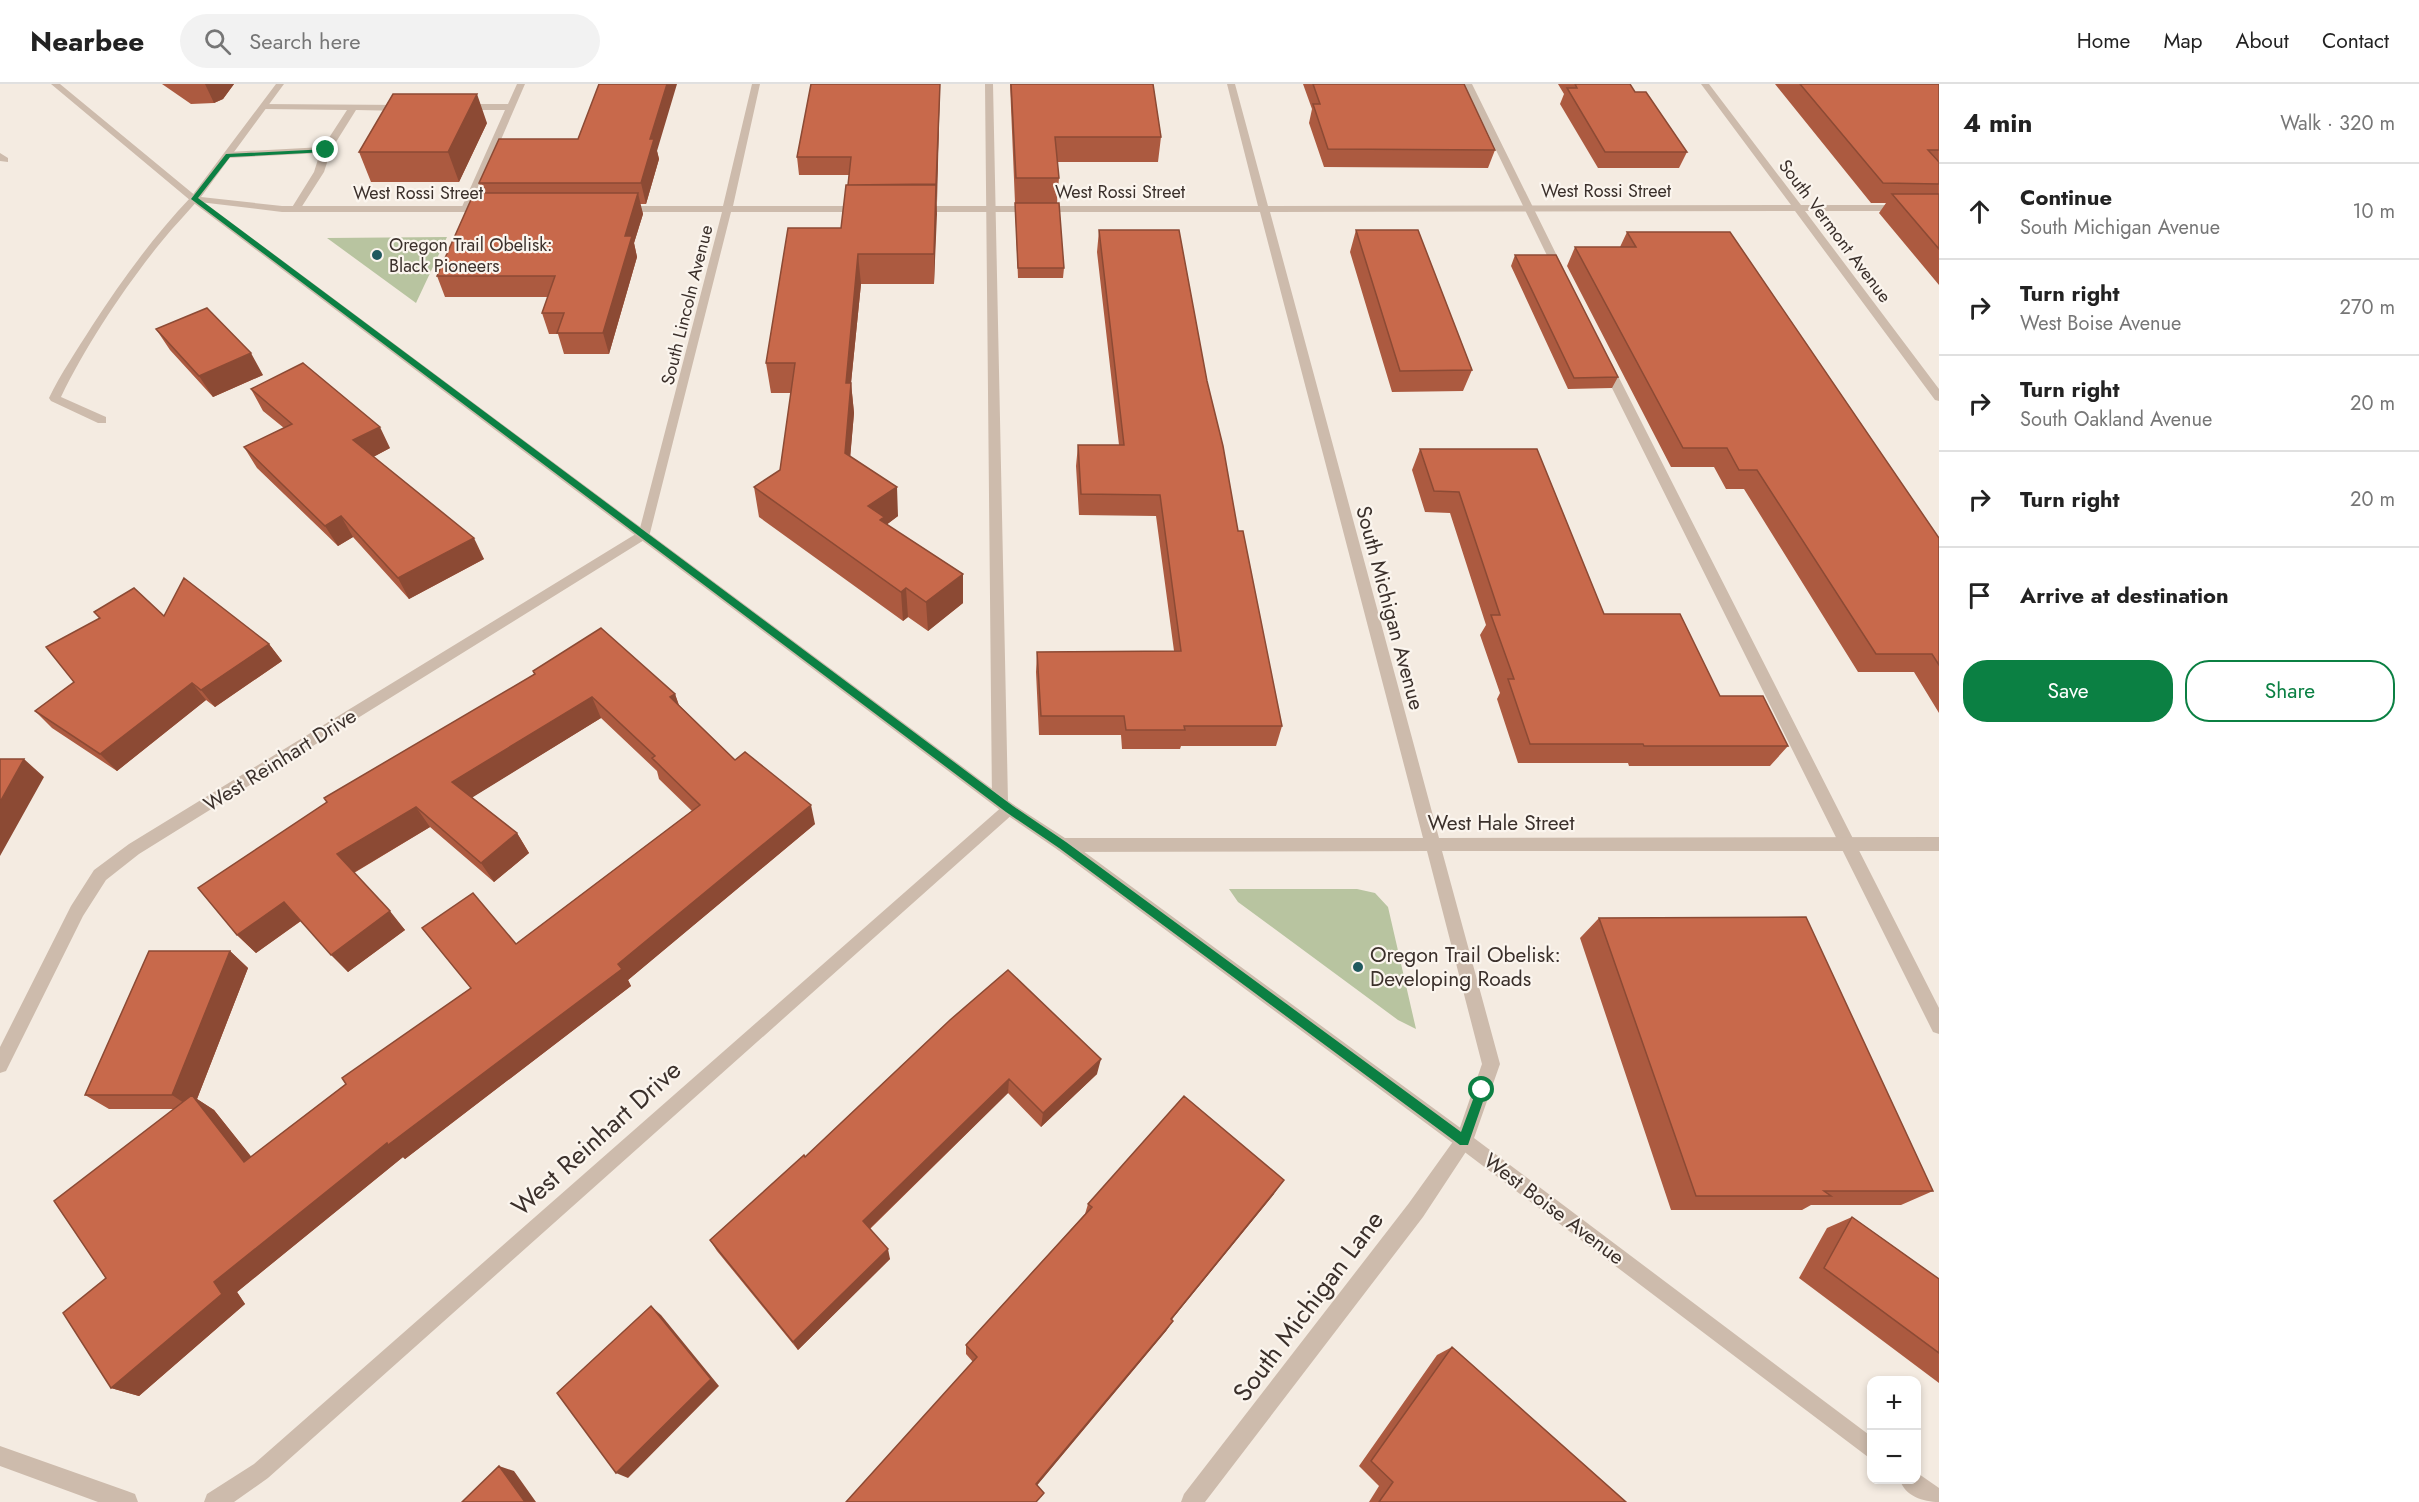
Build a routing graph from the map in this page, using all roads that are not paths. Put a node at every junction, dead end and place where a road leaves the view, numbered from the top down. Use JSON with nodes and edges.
{"nodes":[{"id":1,"x":55,"y":84,"type":"edge"},
{"id":2,"x":280,"y":84,"type":"edge"},
{"id":3,"x":521,"y":84,"type":"edge"},
{"id":4,"x":756,"y":84,"type":"edge"},
{"id":5,"x":989,"y":84,"type":"edge"},
{"id":6,"x":1231,"y":84,"type":"edge"},
{"id":7,"x":1468,"y":84,"type":"edge"},
{"id":8,"x":1705,"y":84,"type":"edge"},
{"id":9,"x":264,"y":106,"type":"junction"},
{"id":10,"x":421,"y":107,"type":"edge"},
{"id":11,"x":454,"y":107,"type":"edge"},
{"id":12,"x":511,"y":107,"type":"junction"},
{"id":13,"x":353,"y":108,"type":"junction"},
{"id":14,"x":326,"y":150,"type":"junction"},
{"id":15,"x":228,"y":155,"type":"junction"},
{"id":16,"x":194,"y":199,"type":"junction"},
{"id":17,"x":728,"y":208,"type":"junction"},
{"id":18,"x":877,"y":208,"type":"edge"},
{"id":19,"x":900,"y":208,"type":"edge"},
{"id":20,"x":992,"y":208,"type":"junction"},
{"id":21,"x":1263,"y":208,"type":"junction"},
{"id":22,"x":1528,"y":208,"type":"junction"},
{"id":23,"x":1797,"y":208,"type":"junction"},
{"id":24,"x":1939,"y":208,"type":"edge"},
{"id":25,"x":296,"y":209,"type":"junction"},
{"id":26,"x":466,"y":209,"type":"junction"},
{"id":27,"x":501,"y":209,"type":"edge"},
{"id":28,"x":609,"y":209,"type":"edge"},
{"id":29,"x":1568,"y":288,"type":"edge"},
{"id":30,"x":1601,"y":352,"type":"edge"},
{"id":31,"x":1939,"y":397,"type":"edge"},
{"id":32,"x":102,"y":420,"type":"dead end"},
{"id":33,"x":645,"y":534,"type":"junction"},
{"id":34,"x":1005,"y":806,"type":"junction"},
{"id":35,"x":1848,"y":844,"type":"junction"},
{"id":36,"x":1939,"y":844,"type":"edge"},
{"id":37,"x":1063,"y":845,"type":"junction"},
{"id":38,"x":1431,"y":845,"type":"junction"},
{"id":39,"x":1939,"y":1026,"type":"edge"},
{"id":40,"x":0,"y":1065,"type":"edge"},
{"id":41,"x":1464,"y":1141,"type":"junction"},
{"id":42,"x":1867,"y":1446,"type":"edge"},
{"id":43,"x":0,"y":1456,"type":"edge"},
{"id":44,"x":1917,"y":1484,"type":"edge"},
{"id":45,"x":1939,"y":1501,"type":"edge"},
{"id":46,"x":127,"y":1502,"type":"edge"},
{"id":47,"x":215,"y":1502,"type":"edge"},
{"id":48,"x":1192,"y":1502,"type":"edge"}],
"edges":[{"from":1,"to":16,"type":"street","name":"West Boise Avenue"},
{"from":2,"to":9,"type":"street"},
{"from":3,"to":12,"type":"street"},
{"from":4,"to":17,"type":"street","name":"South Lincoln Avenue"},
{"from":5,"to":20,"type":"street"},
{"from":6,"to":21,"type":"street","name":"South Michigan Avenue"},
{"from":7,"to":22,"type":"street"},
{"from":8,"to":23,"type":"street","name":"South Vermont Avenue"},
{"from":9,"to":13,"type":"street"},
{"from":9,"to":15,"type":"street"},
{"from":10,"to":13,"type":"street"},
{"from":11,"to":12,"type":"street"},
{"from":12,"to":26,"type":"street"},
{"from":13,"to":14,"type":"street"},
{"from":14,"to":15,"type":"street"},
{"from":14,"to":25,"type":"street"},
{"from":15,"to":16,"type":"street"},
{"from":16,"to":25,"type":"street","name":"West Rossi Street"},
{"from":16,"to":32,"type":"street"},
{"from":16,"to":33,"type":"street","name":"West Boise Avenue"},
{"from":17,"to":18,"type":"street"},
{"from":17,"to":28,"type":"street"},
{"from":17,"to":33,"type":"street","name":"South Lincoln Avenue"},
{"from":19,"to":20,"type":"street","name":"West Rossi Street"},
{"from":20,"to":21,"type":"street","name":"West Rossi Street"},
{"from":20,"to":34,"type":"street"},
{"from":21,"to":22,"type":"street","name":"West Rossi Street"},
{"from":21,"to":38,"type":"street","name":"South Michigan Avenue"},
{"from":22,"to":23,"type":"street","name":"West Rossi Street"},
{"from":22,"to":29,"type":"street"},
{"from":23,"to":24,"type":"street","name":"West Rossi Street"},
{"from":23,"to":31,"type":"street","name":"South Vermont Avenue"},
{"from":25,"to":26,"type":"street","name":"West Rossi Street"},
{"from":26,"to":27,"type":"street","name":"West Rossi Street"},
{"from":30,"to":35,"type":"street"},
{"from":33,"to":34,"type":"street","name":"West Boise Avenue"},
{"from":33,"to":40,"type":"street","name":"West Reinhart Drive"},
{"from":34,"to":37,"type":"street","name":"West Boise Avenue"},
{"from":34,"to":47,"type":"street","name":"West Reinhart Drive"},
{"from":35,"to":36,"type":"street","name":"West Hale Street"},
{"from":35,"to":38,"type":"street","name":"West Hale Street"},
{"from":35,"to":39,"type":"street"},
{"from":37,"to":38,"type":"street","name":"West Hale Street"},
{"from":37,"to":41,"type":"street","name":"West Boise Avenue"},
{"from":38,"to":41,"type":"street","name":"South Michigan Avenue"},
{"from":41,"to":42,"type":"street","name":"West Boise Avenue"},
{"from":41,"to":48,"type":"street","name":"South Michigan Lane"},
{"from":43,"to":46,"type":"street"},
{"from":44,"to":45,"type":"street"}]}
